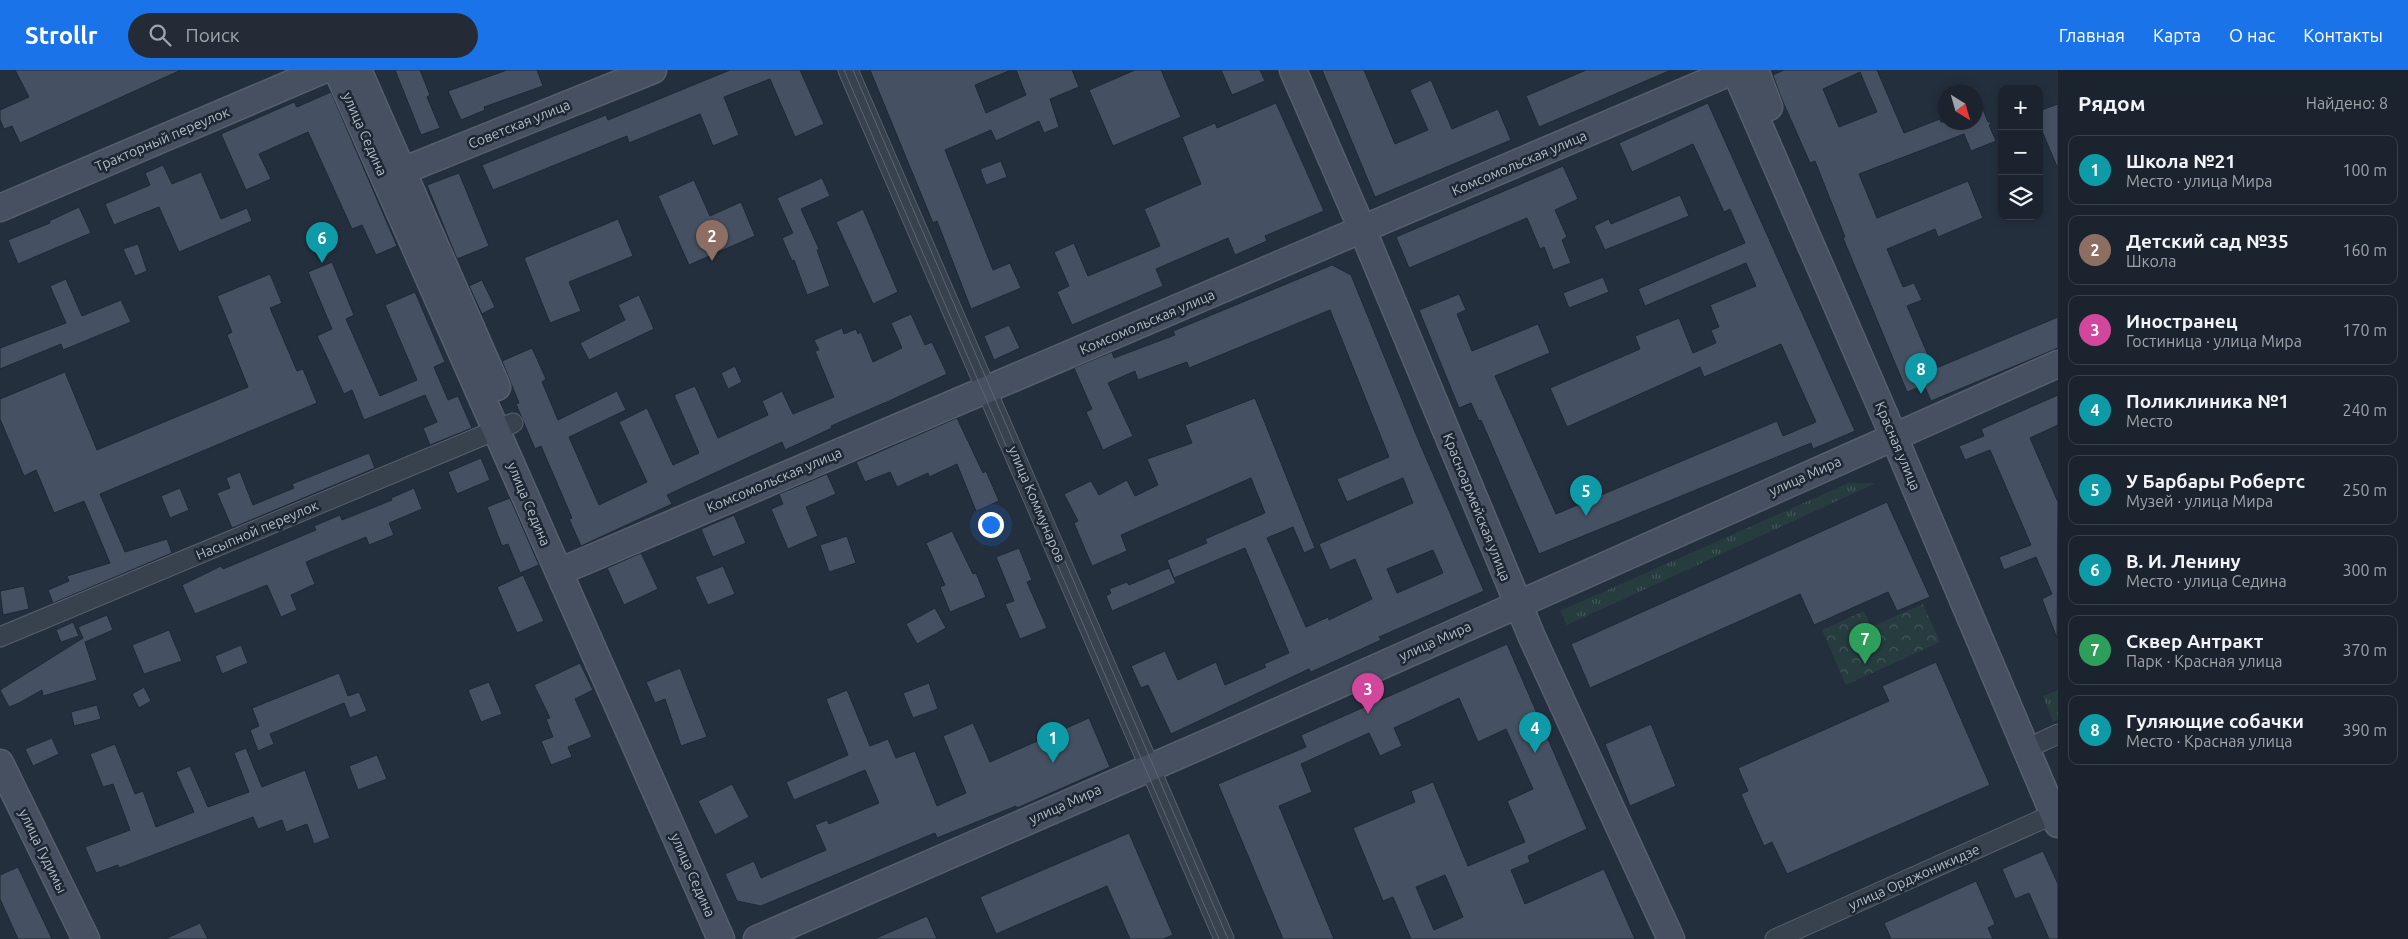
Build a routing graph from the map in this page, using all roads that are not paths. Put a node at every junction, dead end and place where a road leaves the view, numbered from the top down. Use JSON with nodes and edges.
{"nodes":[{"id":1,"x":323,"y":70,"type":"edge"},
{"id":2,"x":337,"y":70,"type":"edge"},
{"id":3,"x":358,"y":70,"type":"edge"},
{"id":4,"x":653,"y":70,"type":"edge"},
{"id":5,"x":848,"y":70,"type":"edge"},
{"id":6,"x":1293,"y":70,"type":"edge"},
{"id":7,"x":1735,"y":70,"type":"edge"},
{"id":8,"x":1755,"y":70,"type":"edge"},
{"id":9,"x":393,"y":175,"type":"junction"},
{"id":10,"x":0,"y":208,"type":"edge"},
{"id":11,"x":1363,"y":230,"type":"junction"},
{"id":12,"x":2058,"y":364,"type":"edge"},
{"id":13,"x":2058,"y":375,"type":"edge"},
{"id":14,"x":987,"y":389,"type":"junction"},
{"id":15,"x":505,"y":426,"type":"junction"},
{"id":16,"x":1903,"y":438,"type":"junction"},
{"id":17,"x":566,"y":569,"type":"junction"},
{"id":18,"x":1520,"y":609,"type":"junction"},
{"id":19,"x":0,"y":638,"type":"edge"},
{"id":20,"x":2050,"y":738,"type":"edge"},
{"id":21,"x":0,"y":763,"type":"edge"},
{"id":22,"x":1153,"y":772,"type":"junction"},
{"id":23,"x":2058,"y":783,"type":"edge"},
{"id":24,"x":2056,"y":819,"type":"edge"},
{"id":25,"x":86,"y":939,"type":"edge"},
{"id":26,"x":721,"y":939,"type":"edge"},
{"id":27,"x":738,"y":939,"type":"edge"},
{"id":28,"x":757,"y":939,"type":"edge"},
{"id":29,"x":789,"y":939,"type":"edge"},
{"id":30,"x":1224,"y":939,"type":"edge"},
{"id":31,"x":1671,"y":939,"type":"edge"},
{"id":32,"x":1775,"y":939,"type":"edge"}],
"edges":[{"from":1,"to":10,"type":"street","name":"Тракторный переулок"},
{"from":2,"to":9,"type":"street","name":"улица Седина"},
{"from":3,"to":9,"type":"street","name":"улица Седина"},
{"from":4,"to":9,"type":"street","name":"Советская улица"},
{"from":5,"to":14,"type":"street","name":"улица Коммунаров"},
{"from":6,"to":11,"type":"street","name":"Красноармейская улица"},
{"from":7,"to":11,"type":"street","name":"Комсомольская улица"},
{"from":7,"to":16,"type":"street","name":"Красная улица"},
{"from":8,"to":16,"type":"street","name":"Красная улица"},
{"from":9,"to":15,"type":"street","name":"улица Седина"},
{"from":11,"to":14,"type":"street","name":"Комсомольская улица"},
{"from":11,"to":18,"type":"street","name":"Красноармейская улица"},
{"from":12,"to":16,"type":"street","name":"улица Мира"},
{"from":13,"to":16,"type":"street","name":"улица Мира"},
{"from":14,"to":17,"type":"street","name":"Комсомольская улица"},
{"from":14,"to":22,"type":"street","name":"улица Коммунаров"},
{"from":15,"to":17,"type":"street","name":"улица Седина"},
{"from":15,"to":19,"type":"street","name":"Насыпной переулок"},
{"from":16,"to":18,"type":"street","name":"улица Мира"},
{"from":16,"to":20,"type":"street","name":"Красная улица"},
{"from":16,"to":24,"type":"street","name":"Красная улица"},
{"from":17,"to":26,"type":"street","name":"улица Седина"},
{"from":17,"to":27,"type":"street","name":"улица Седина"},
{"from":18,"to":22,"type":"street","name":"улица Мира"},
{"from":18,"to":31,"type":"street","name":"Красноармейская улица"},
{"from":20,"to":23,"type":"street","name":"Красная улица"},
{"from":21,"to":25,"type":"street","name":"улица Гудимы"},
{"from":22,"to":28,"type":"street","name":"улица Мира"},
{"from":22,"to":29,"type":"street","name":"улица Мира"},
{"from":22,"to":30,"type":"street","name":"улица Коммунаров"},
{"from":24,"to":32,"type":"street","name":"улица Орджоникидзе"}]}
